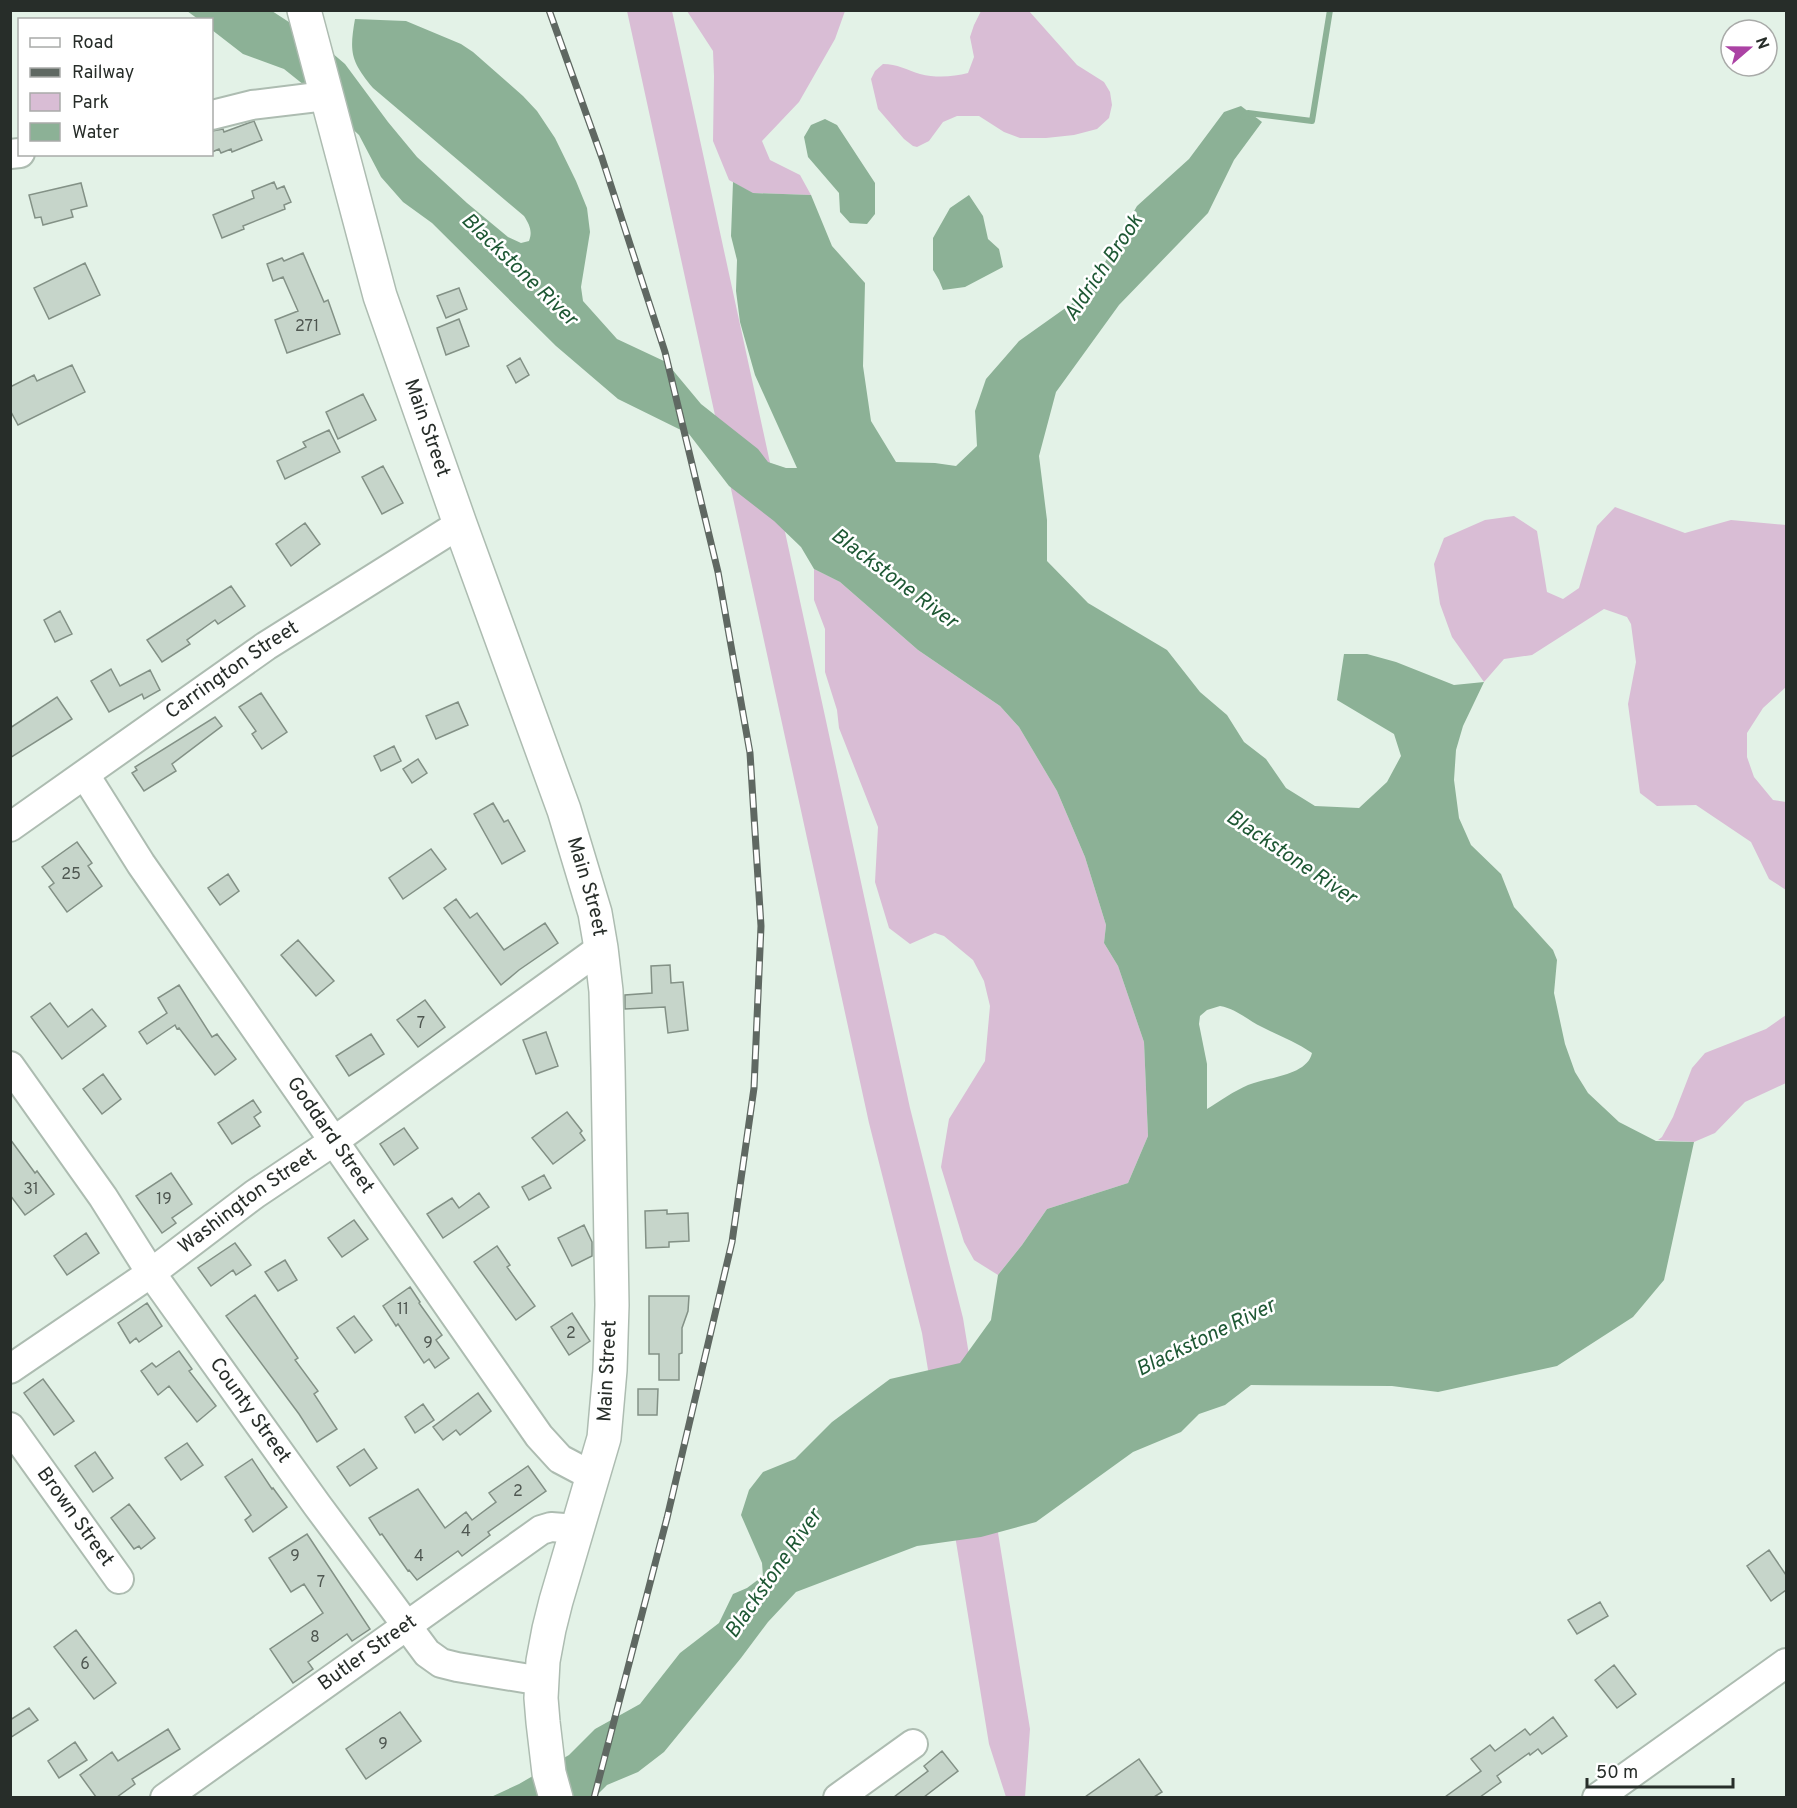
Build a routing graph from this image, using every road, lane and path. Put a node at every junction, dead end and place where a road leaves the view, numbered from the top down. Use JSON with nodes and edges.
{"nodes":[{"id":1,"x":304,"y":10,"type":"edge"},
{"id":2,"x":316,"y":97,"type":"junction"},
{"id":3,"x":213,"y":115,"type":"edge"},
{"id":4,"x":460,"y":524,"type":"junction"},
{"id":5,"x":85,"y":775,"type":"junction"},
{"id":6,"x":10,"y":827,"type":"edge"},
{"id":7,"x":601,"y":948,"type":"junction"},
{"id":8,"x":10,"y":1066,"type":"edge"},
{"id":9,"x":334,"y":1141,"type":"junction"},
{"id":10,"x":151,"y":1273,"type":"junction"},
{"id":11,"x":10,"y":1369,"type":"edge"},
{"id":12,"x":10,"y":1427,"type":"edge"},
{"id":13,"x":594,"y":1477,"type":"junction"},
{"id":14,"x":577,"y":1529,"type":"junction"},
{"id":15,"x":119,"y":1579,"type":"dead end"},
{"id":16,"x":405,"y":1625,"type":"junction"},
{"id":17,"x":1786,"y":1663,"type":"edge"},
{"id":18,"x":542,"y":1689,"type":"junction"},
{"id":19,"x":913,"y":1744,"type":"dead end"},
{"id":20,"x":165,"y":1797,"type":"edge"},
{"id":21,"x":556,"y":1797,"type":"edge"},
{"id":22,"x":838,"y":1797,"type":"edge"},
{"id":23,"x":1597,"y":1797,"type":"edge"}],
"edges":[{"from":1,"to":2,"type":"main road","name":"Main Street"},
{"from":2,"to":3,"type":"street"},
{"from":2,"to":4,"type":"main road","name":"Main Street"},
{"from":4,"to":5,"type":"street","name":"Carrington Street"},
{"from":4,"to":7,"type":"main road","name":"Main Street"},
{"from":5,"to":6,"type":"street","name":"Carrington Street"},
{"from":5,"to":9,"type":"street","name":"Goddard Street"},
{"from":7,"to":9,"type":"street","name":"Washington Street"},
{"from":7,"to":13,"type":"main road","name":"Main Street"},
{"from":8,"to":10,"type":"street","name":"County Street"},
{"from":9,"to":10,"type":"street","name":"Washington Street"},
{"from":9,"to":13,"type":"street","name":"Goddard Street"},
{"from":10,"to":11,"type":"street","name":"Washington Street"},
{"from":10,"to":16,"type":"street","name":"County Street"},
{"from":12,"to":15,"type":"street","name":"Brown Street"},
{"from":13,"to":14,"type":"main road","name":"Main Street"},
{"from":14,"to":16,"type":"street","name":"Butler Street"},
{"from":14,"to":18,"type":"main road","name":"Main Street"},
{"from":16,"to":18,"type":"street","name":"County Street"},
{"from":16,"to":20,"type":"street","name":"Butler Street"},
{"from":17,"to":23,"type":"street"},
{"from":18,"to":21,"type":"main road","name":"Main Street"},
{"from":19,"to":22,"type":"street"}]}
